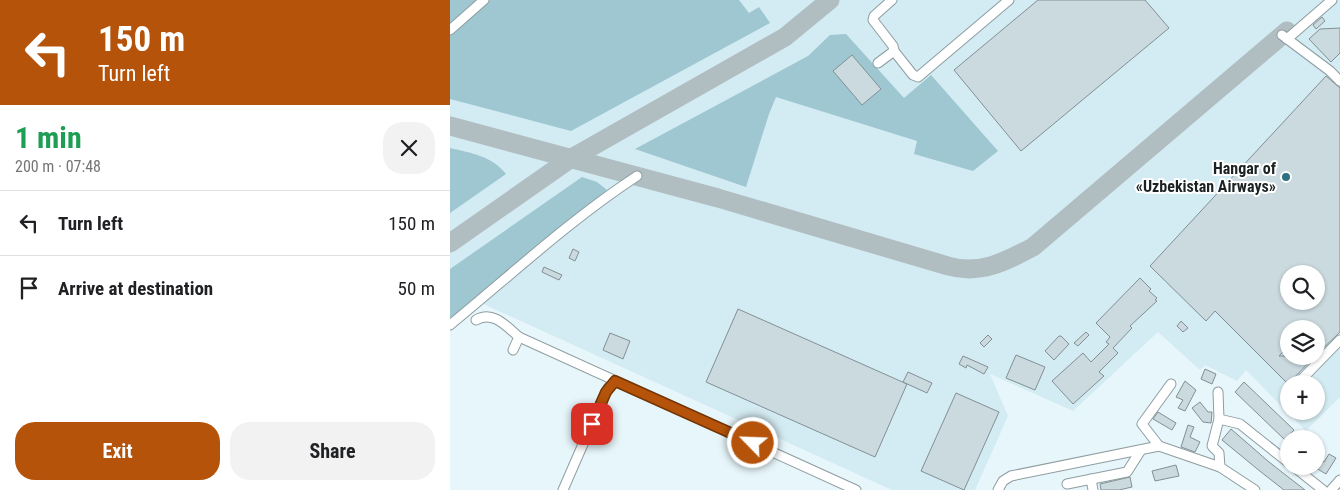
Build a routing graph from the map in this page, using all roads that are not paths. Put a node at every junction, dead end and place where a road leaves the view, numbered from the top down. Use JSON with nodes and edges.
{"nodes":[{"id":1,"x":484,"y":0,"type":"edge"},
{"id":2,"x":892,"y":0,"type":"edge"},
{"id":3,"x":1009,"y":0,"type":"edge"},
{"id":4,"x":1332,"y":0,"type":"edge"},
{"id":5,"x":450,"y":30,"type":"edge"},
{"id":6,"x":894,"y":51,"type":"junction"},
{"id":7,"x":878,"y":63,"type":"dead end"},
{"id":8,"x":1340,"y":81,"type":"edge"},
{"id":9,"x":636,"y":176,"type":"dead end"},
{"id":10,"x":476,"y":320,"type":"dead end"},
{"id":11,"x":450,"y":325,"type":"edge"},
{"id":12,"x":519,"y":336,"type":"junction"},
{"id":13,"x":1340,"y":340,"type":"edge"},
{"id":14,"x":513,"y":350,"type":"dead end"},
{"id":15,"x":1306,"y":375,"type":"edge"},
{"id":16,"x":615,"y":381,"type":"junction"},
{"id":17,"x":1171,"y":384,"type":"dead end"},
{"id":18,"x":1218,"y":392,"type":"dead end"},
{"id":19,"x":1219,"y":419,"type":"junction"},
{"id":20,"x":1159,"y":446,"type":"junction"},
{"id":21,"x":1141,"y":450,"type":"junction"},
{"id":22,"x":1280,"y":456,"type":"edge"},
{"id":23,"x":1220,"y":467,"type":"junction"},
{"id":24,"x":1304,"y":475,"type":"edge"},
{"id":25,"x":1091,"y":479,"type":"junction"},
{"id":26,"x":1340,"y":480,"type":"edge"},
{"id":27,"x":1068,"y":484,"type":"dead end"},
{"id":28,"x":563,"y":490,"type":"edge"},
{"id":29,"x":856,"y":490,"type":"edge"},
{"id":30,"x":998,"y":490,"type":"edge"},
{"id":31,"x":1093,"y":490,"type":"edge"},
{"id":32,"x":1255,"y":490,"type":"edge"},
{"id":33,"x":1323,"y":490,"type":"edge"},
{"id":34,"x":1331,"y":490,"type":"edge"}],
"edges":[{"from":1,"to":5,"type":"street"},
{"from":2,"to":6,"type":"street"},
{"from":3,"to":6,"type":"street"},
{"from":4,"to":8,"type":"street"},
{"from":6,"to":7,"type":"street"},
{"from":9,"to":11,"type":"street"},
{"from":10,"to":12,"type":"street"},
{"from":12,"to":14,"type":"street"},
{"from":12,"to":16,"type":"street"},
{"from":13,"to":15,"type":"street"},
{"from":16,"to":28,"type":"street"},
{"from":16,"to":29,"type":"street"},
{"from":17,"to":20,"type":"street"},
{"from":18,"to":19,"type":"street"},
{"from":19,"to":22,"type":"street"},
{"from":19,"to":23,"type":"street"},
{"from":20,"to":21,"type":"street"},
{"from":20,"to":23,"type":"street"},
{"from":21,"to":25,"type":"street"},
{"from":21,"to":30,"type":"street"},
{"from":23,"to":32,"type":"street"},
{"from":24,"to":33,"type":"street"},
{"from":25,"to":27,"type":"street"},
{"from":25,"to":31,"type":"street"},
{"from":26,"to":34,"type":"street"}]}
